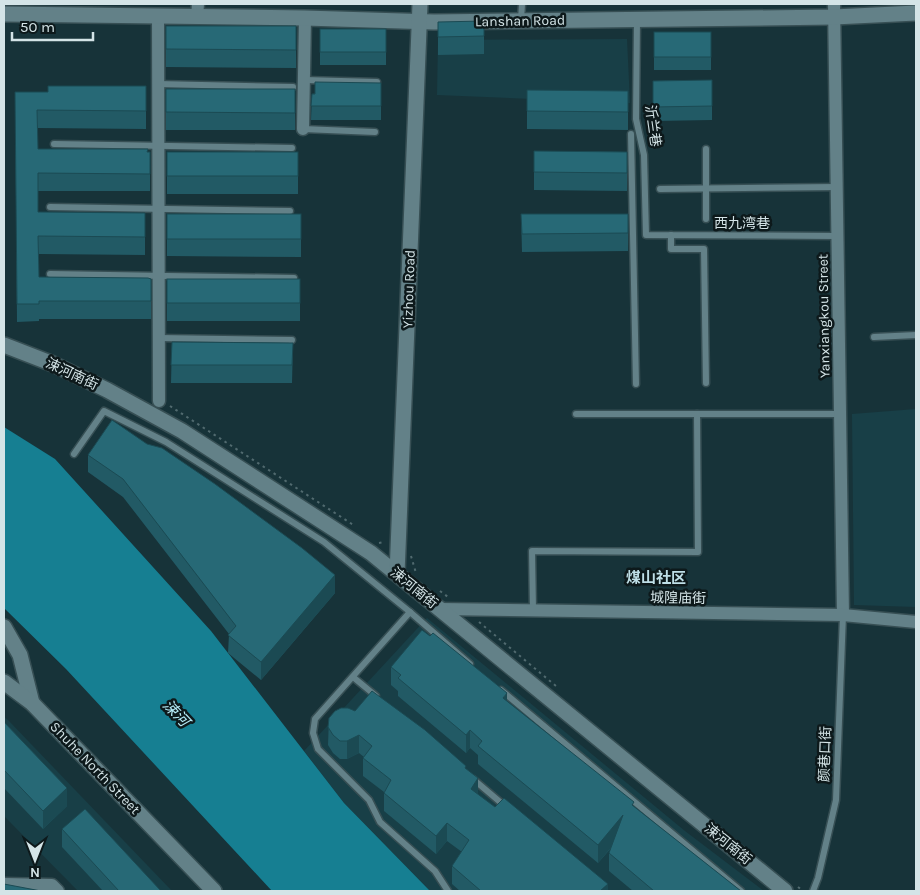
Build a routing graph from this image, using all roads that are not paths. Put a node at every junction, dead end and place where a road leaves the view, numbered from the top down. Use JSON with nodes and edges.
{"nodes":[{"id":1,"x":420,"y":4,"type":"edge"},
{"id":2,"x":522,"y":4,"type":"edge"},
{"id":3,"x":102,"y":10,"type":"edge"},
{"id":4,"x":834,"y":10,"type":"edge"},
{"id":5,"x":198,"y":11,"type":"edge"},
{"id":6,"x":4,"y":14,"type":"edge"},
{"id":7,"x":916,"y":14,"type":"edge"},
{"id":8,"x":158,"y":16,"type":"junction"},
{"id":9,"x":305,"y":18,"type":"junction"},
{"id":10,"x":637,"y":20,"type":"junction"},
{"id":11,"x":520,"y":21,"type":"junction"},
{"id":12,"x":420,"y":22,"type":"junction"},
{"id":13,"x":304,"y":80,"type":"junction"},
{"id":14,"x":377,"y":82,"type":"edge"},
{"id":15,"x":158,"y":84,"type":"junction"},
{"id":16,"x":293,"y":87,"type":"edge"},
{"id":17,"x":303,"y":129,"type":"joint"},
{"id":18,"x":376,"y":132,"type":"dead end"},
{"id":19,"x":631,"y":134,"type":"dead end"},
{"id":20,"x":54,"y":144,"type":"dead end"},
{"id":21,"x":158,"y":147,"type":"junction"},
{"id":22,"x":292,"y":148,"type":"dead end"},
{"id":23,"x":706,"y":149,"type":"dead end"},
{"id":24,"x":837,"y":188,"type":"junction"},
{"id":25,"x":660,"y":189,"type":"dead end"},
{"id":26,"x":706,"y":189,"type":"junction"},
{"id":27,"x":50,"y":207,"type":"dead end"},
{"id":28,"x":159,"y":209,"type":"junction"},
{"id":29,"x":290,"y":211,"type":"dead end"},
{"id":30,"x":634,"y":216,"type":"junction"},
{"id":31,"x":646,"y":216,"type":"junction"},
{"id":32,"x":706,"y":218,"type":"dead end"},
{"id":33,"x":646,"y":235,"type":"joint"},
{"id":34,"x":671,"y":235,"type":"junction"},
{"id":35,"x":837,"y":236,"type":"junction"},
{"id":36,"x":50,"y":274,"type":"dead end"},
{"id":37,"x":159,"y":276,"type":"junction"},
{"id":38,"x":294,"y":278,"type":"edge"},
{"id":39,"x":916,"y":335,"type":"edge"},
{"id":40,"x":874,"y":337,"type":"dead end"},
{"id":41,"x":159,"y":338,"type":"junction"},
{"id":42,"x":4,"y":339,"type":"edge"},
{"id":43,"x":292,"y":340,"type":"dead end"},
{"id":44,"x":4,"y":345,"type":"edge"},
{"id":45,"x":4,"y":353,"type":"edge"},
{"id":46,"x":706,"y":383,"type":"dead end"},
{"id":47,"x":636,"y":384,"type":"dead end"},
{"id":48,"x":159,"y":401,"type":"road end"},
{"id":49,"x":576,"y":414,"type":"dead end"},
{"id":50,"x":697,"y":414,"type":"junction"},
{"id":51,"x":840,"y":414,"type":"junction"},
{"id":52,"x":182,"y":431,"type":"junction"},
{"id":53,"x":74,"y":454,"type":"dead end"},
{"id":54,"x":397,"y":574,"type":"junction"},
{"id":55,"x":440,"y":609,"type":"junction"},
{"id":56,"x":533,"y":610,"type":"junction"},
{"id":57,"x":410,"y":612,"type":"junction"},
{"id":58,"x":843,"y":615,"type":"junction"},
{"id":59,"x":916,"y":622,"type":"edge"},
{"id":60,"x":4,"y":627,"type":"edge"},
{"id":61,"x":478,"y":671,"type":"edge"},
{"id":62,"x":353,"y":677,"type":"junction"},
{"id":63,"x":4,"y":682,"type":"edge"},
{"id":64,"x":494,"y":684,"type":"edge"},
{"id":65,"x":32,"y":703,"type":"junction"},
{"id":66,"x":384,"y":703,"type":"edge"},
{"id":67,"x":467,"y":774,"type":"edge"},
{"id":68,"x":513,"y":813,"type":"edge"},
{"id":69,"x":4,"y":884,"type":"edge"},
{"id":70,"x":58,"y":891,"type":"edge"},
{"id":71,"x":214,"y":891,"type":"edge"},
{"id":72,"x":448,"y":891,"type":"edge"},
{"id":73,"x":741,"y":891,"type":"edge"},
{"id":74,"x":785,"y":891,"type":"edge"},
{"id":75,"x":813,"y":891,"type":"edge"}],
"edges":[{"from":1,"to":12,"type":"main road","name":"Yizhou Road"},
{"from":2,"to":11,"type":"lane"},
{"from":3,"to":6,"type":"main road","name":"Lanshan Road"},
{"from":3,"to":8,"type":"main road","name":"Lanshan Road"},
{"from":4,"to":7,"type":"main road","name":"Lanshan Road"},
{"from":4,"to":10,"type":"main road","name":"Lanshan Road"},
{"from":4,"to":24,"type":"street","name":"Yanxiangkou Street"},
{"from":5,"to":8,"type":"main road","name":"Lanshan Road"},
{"from":5,"to":9,"type":"main road","name":"Lanshan Road"},
{"from":8,"to":15,"type":"street"},
{"from":9,"to":12,"type":"main road","name":"Lanshan Road"},
{"from":9,"to":13,"type":"street"},
{"from":10,"to":11,"type":"main road","name":"Lanshan Road"},
{"from":10,"to":31,"type":"lane","name":"沂兰巷"},
{"from":11,"to":12,"type":"main road","name":"Lanshan Road"},
{"from":12,"to":54,"type":"main road","name":"Yizhou Road"},
{"from":13,"to":14,"type":"lane"},
{"from":13,"to":17,"type":"street"},
{"from":15,"to":16,"type":"lane"},
{"from":15,"to":21,"type":"street"},
{"from":17,"to":18,"type":"lane"},
{"from":19,"to":30,"type":"lane"},
{"from":20,"to":21,"type":"lane"},
{"from":21,"to":22,"type":"lane"},
{"from":21,"to":28,"type":"street"},
{"from":23,"to":26,"type":"lane"},
{"from":24,"to":26,"type":"lane"},
{"from":24,"to":35,"type":"street","name":"Yanxiangkou Street"},
{"from":25,"to":26,"type":"lane"},
{"from":26,"to":32,"type":"lane"},
{"from":27,"to":28,"type":"lane"},
{"from":28,"to":29,"type":"lane"},
{"from":28,"to":37,"type":"street"},
{"from":30,"to":31,"type":"lane"},
{"from":30,"to":47,"type":"lane"},
{"from":31,"to":33,"type":"lane","name":"沂兰巷"},
{"from":33,"to":34,"type":"lane","name":"西九湾巷"},
{"from":34,"to":35,"type":"lane","name":"西九湾巷"},
{"from":34,"to":46,"type":"lane"},
{"from":35,"to":51,"type":"street","name":"Yanxiangkou Street"},
{"from":36,"to":37,"type":"lane"},
{"from":37,"to":38,"type":"lane"},
{"from":37,"to":41,"type":"street"},
{"from":39,"to":40,"type":"lane"},
{"from":41,"to":43,"type":"lane"},
{"from":41,"to":48,"type":"street"},
{"from":42,"to":52,"type":"main road"},
{"from":44,"to":52,"type":"main road","name":"涑河南街"},
{"from":45,"to":52,"type":"main road"},
{"from":49,"to":50,"type":"lane"},
{"from":50,"to":51,"type":"lane"},
{"from":50,"to":56,"type":"lane"},
{"from":51,"to":58,"type":"street","name":"Yanxiangkou Street"},
{"from":52,"to":54,"type":"main road","name":"涑河南街"},
{"from":53,"to":57,"type":"lane"},
{"from":54,"to":55,"type":"main road","name":"涑河南街"},
{"from":55,"to":56,"type":"street","name":"城隍庙街"},
{"from":55,"to":74,"type":"main road","name":"涑河南街"},
{"from":56,"to":58,"type":"street","name":"城隍庙街"},
{"from":57,"to":61,"type":"lane"},
{"from":57,"to":62,"type":"lane"},
{"from":58,"to":59,"type":"street","name":"城隍庙街"},
{"from":58,"to":75,"type":"lane","name":"颜巷口街"},
{"from":60,"to":65,"type":"main road"},
{"from":62,"to":66,"type":"lane"},
{"from":62,"to":72,"type":"lane"},
{"from":63,"to":65,"type":"main road","name":"Shuhe North Street"},
{"from":64,"to":73,"type":"lane"},
{"from":65,"to":71,"type":"main road","name":"Shuhe North Street"},
{"from":67,"to":68,"type":"lane"},
{"from":69,"to":70,"type":"street"}]}
